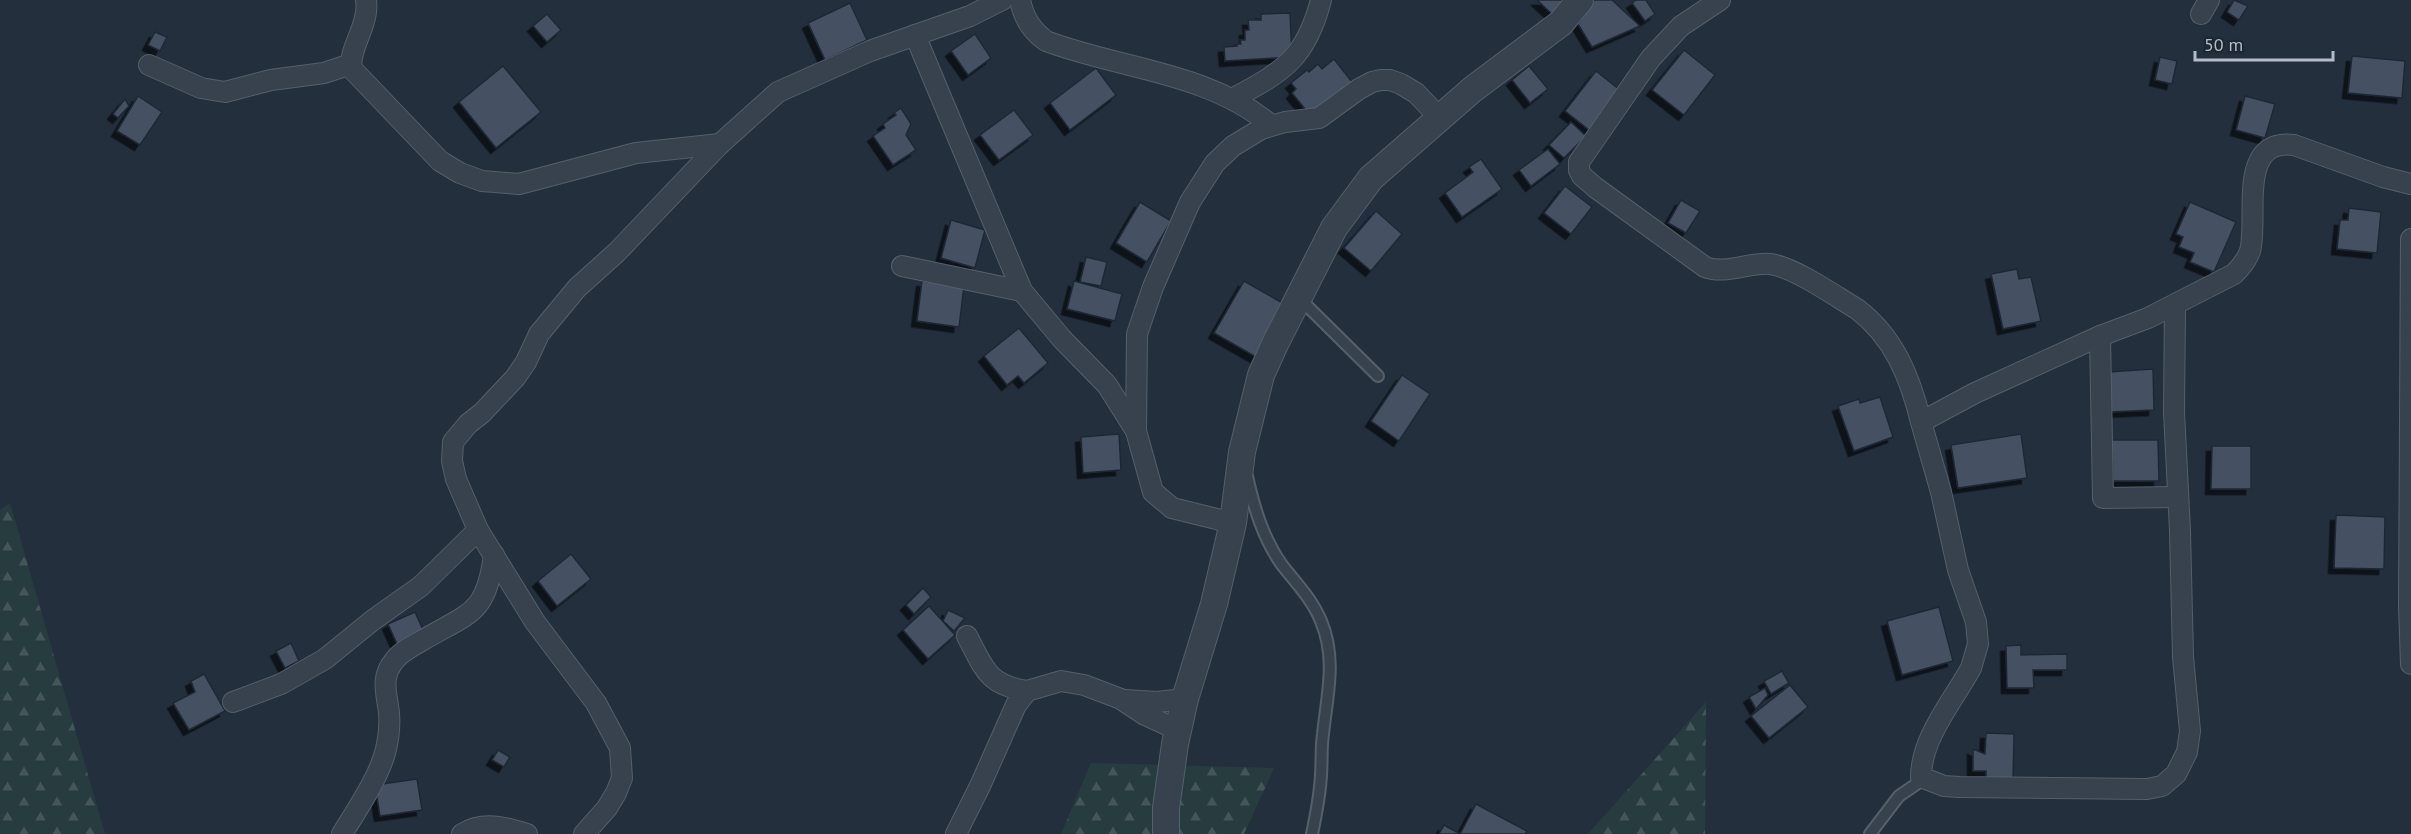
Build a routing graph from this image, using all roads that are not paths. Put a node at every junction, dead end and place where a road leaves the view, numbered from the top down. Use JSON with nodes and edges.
{"nodes":[{"id":1,"x":366,"y":0,"type":"edge"},
{"id":2,"x":1002,"y":0,"type":"edge"},
{"id":3,"x":1020,"y":0,"type":"edge"},
{"id":4,"x":1321,"y":0,"type":"edge"},
{"id":5,"x":1580,"y":0,"type":"edge"},
{"id":6,"x":1720,"y":0,"type":"edge"},
{"id":7,"x":915,"y":35,"type":"junction"},
{"id":8,"x":351,"y":64,"type":"junction"},
{"id":9,"x":149,"y":65,"type":"dead end"},
{"id":10,"x":1234,"y":98,"type":"junction"},
{"id":11,"x":1440,"y":119,"type":"junction"},
{"id":12,"x":1271,"y":125,"type":"junction"},
{"id":13,"x":720,"y":144,"type":"junction"},
{"id":14,"x":2411,"y":184,"type":"edge"},
{"id":15,"x":2411,"y":239,"type":"edge"},
{"id":16,"x":902,"y":266,"type":"dead end"},
{"id":17,"x":1022,"y":291,"type":"junction"},
{"id":18,"x":1298,"y":297,"type":"junction"},
{"id":19,"x":2175,"y":305,"type":"junction"},
{"id":20,"x":2100,"y":336,"type":"junction"},
{"id":21,"x":1378,"y":376,"type":"dead end"},
{"id":22,"x":1921,"y":422,"type":"junction"},
{"id":23,"x":1136,"y":431,"type":"junction"},
{"id":24,"x":1242,"y":452,"type":"junction"},
{"id":25,"x":2177,"y":497,"type":"junction"},
{"id":26,"x":1233,"y":523,"type":"junction"},
{"id":27,"x":478,"y":530,"type":"junction"},
{"id":28,"x":494,"y":555,"type":"junction"},
{"id":29,"x":967,"y":636,"type":"dead end"},
{"id":30,"x":2411,"y":664,"type":"edge"},
{"id":31,"x":1027,"y":691,"type":"junction"},
{"id":32,"x":1122,"y":699,"type":"junction"},
{"id":33,"x":1185,"y":699,"type":"junction"},
{"id":34,"x":233,"y":702,"type":"dead end"},
{"id":35,"x":1178,"y":730,"type":"junction"},
{"id":36,"x":1922,"y":777,"type":"junction"},
{"id":37,"x":342,"y":834,"type":"edge"},
{"id":38,"x":462,"y":834,"type":"edge"},
{"id":39,"x":527,"y":834,"type":"edge"},
{"id":40,"x":584,"y":834,"type":"edge"},
{"id":41,"x":956,"y":834,"type":"edge"},
{"id":42,"x":1166,"y":834,"type":"edge"},
{"id":43,"x":1312,"y":834,"type":"edge"},
{"id":44,"x":1869,"y":834,"type":"edge"}],
"edges":[{"from":1,"to":8,"type":"street"},
{"from":2,"to":7,"type":"street"},
{"from":3,"to":10,"type":"street"},
{"from":4,"to":10,"type":"street"},
{"from":5,"to":11,"type":"street"},
{"from":6,"to":22,"type":"street"},
{"from":7,"to":13,"type":"street"},
{"from":7,"to":17,"type":"street"},
{"from":8,"to":9,"type":"street"},
{"from":8,"to":13,"type":"street"},
{"from":10,"to":12,"type":"street"},
{"from":11,"to":12,"type":"street"},
{"from":11,"to":18,"type":"street"},
{"from":12,"to":23,"type":"street"},
{"from":13,"to":27,"type":"street"},
{"from":14,"to":19,"type":"street"},
{"from":15,"to":30,"type":"street"},
{"from":16,"to":17,"type":"street"},
{"from":17,"to":23,"type":"street"},
{"from":18,"to":21,"type":"lane"},
{"from":18,"to":24,"type":"street"},
{"from":19,"to":20,"type":"street"},
{"from":19,"to":25,"type":"street"},
{"from":20,"to":22,"type":"street"},
{"from":20,"to":25,"type":"street"},
{"from":22,"to":36,"type":"street"},
{"from":23,"to":26,"type":"street"},
{"from":24,"to":26,"type":"street"},
{"from":24,"to":43,"type":"lane"},
{"from":25,"to":36,"type":"street"},
{"from":26,"to":33,"type":"street"},
{"from":27,"to":28,"type":"street"},
{"from":27,"to":34,"type":"street"},
{"from":28,"to":37,"type":"street"},
{"from":28,"to":40,"type":"street"},
{"from":29,"to":31,"type":"street"},
{"from":31,"to":32,"type":"street"},
{"from":31,"to":41,"type":"street"},
{"from":32,"to":33,"type":"street"},
{"from":32,"to":35,"type":"street"},
{"from":33,"to":35,"type":"street"},
{"from":35,"to":42,"type":"street"},
{"from":36,"to":44,"type":"lane"},
{"from":38,"to":39,"type":"street"}]}
